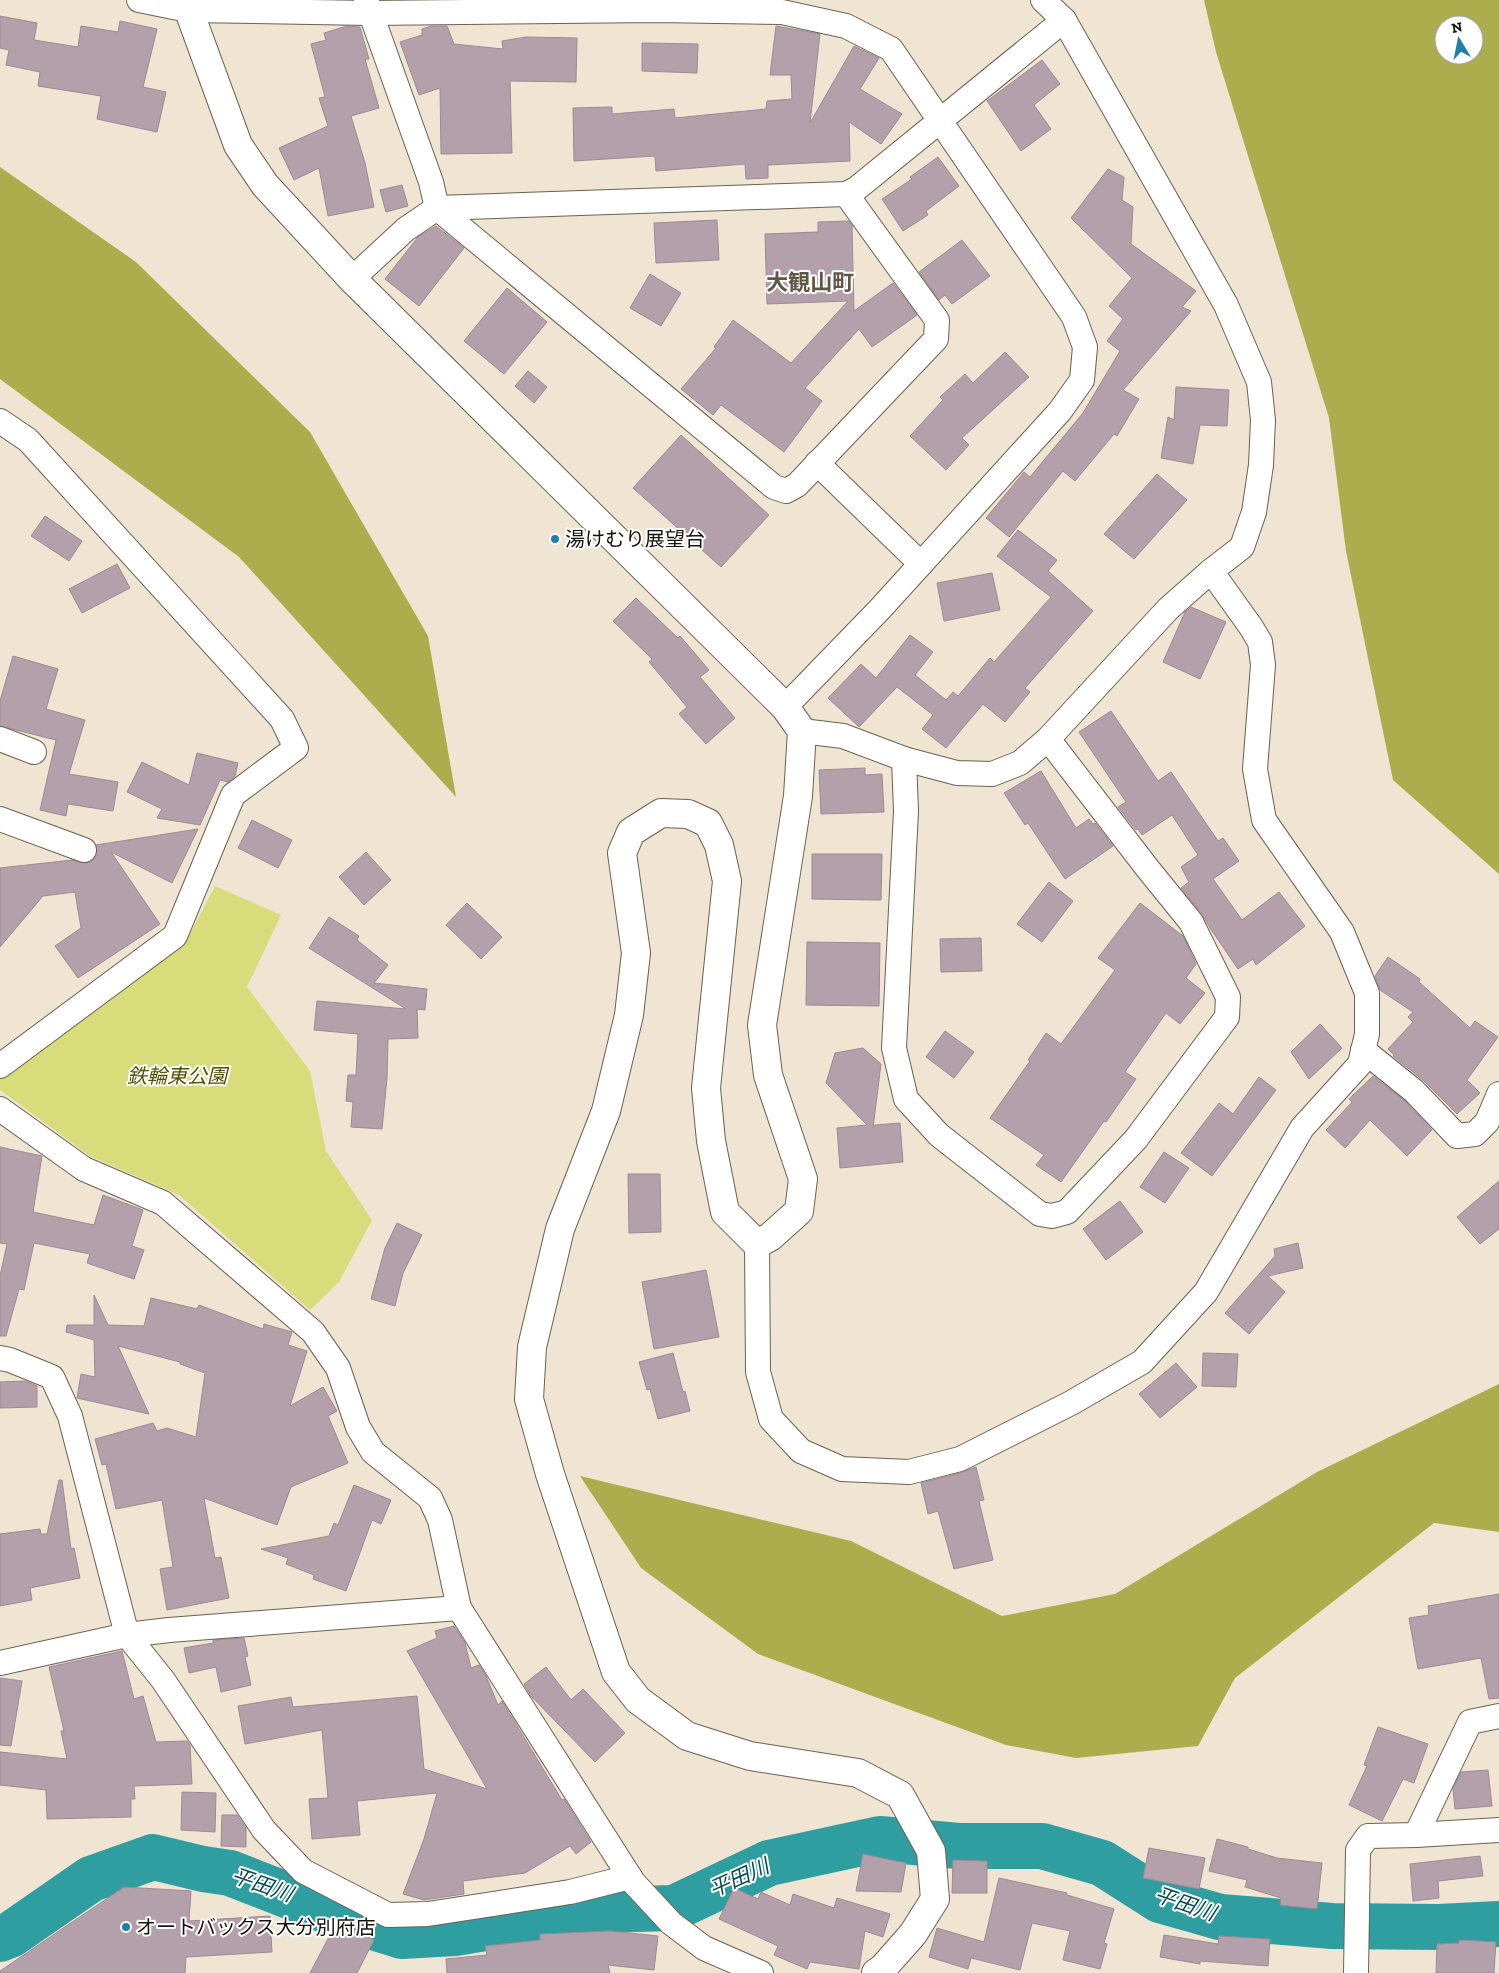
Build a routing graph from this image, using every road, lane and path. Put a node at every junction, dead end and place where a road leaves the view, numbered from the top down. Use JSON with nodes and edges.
{"nodes":[{"id":1,"x":139,"y":0,"type":"edge"},
{"id":2,"x":1043,"y":0,"type":"edge"},
{"id":3,"x":186,"y":5,"type":"edge"},
{"id":4,"x":368,"y":6,"type":"edge"},
{"id":5,"x":456,"y":6,"type":"edge"},
{"id":6,"x":764,"y":6,"type":"edge"},
{"id":7,"x":1064,"y":20,"type":"junction"},
{"id":8,"x":940,"y":122,"type":"junction"},
{"id":9,"x":846,"y":194,"type":"junction"},
{"id":10,"x":437,"y":208,"type":"junction"},
{"id":11,"x":352,"y":279,"type":"junction"},
{"id":12,"x":0,"y":421,"type":"edge"},
{"id":13,"x":817,"y":463,"type":"junction"},
{"id":14,"x":921,"y":564,"type":"junction"},
{"id":15,"x":1211,"y":571,"type":"junction"},
{"id":16,"x":786,"y":707,"type":"junction"},
{"id":17,"x":802,"y":731,"type":"junction"},
{"id":18,"x":0,"y":739,"type":"edge"},
{"id":19,"x":1048,"y":739,"type":"junction"},
{"id":20,"x":34,"y":752,"type":"dead end"},
{"id":21,"x":904,"y":759,"type":"junction"},
{"id":22,"x":0,"y":819,"type":"edge"},
{"id":23,"x":84,"y":850,"type":"dead end"},
{"id":24,"x":1363,"y":1050,"type":"junction"},
{"id":25,"x":0,"y":1066,"type":"edge"},
{"id":26,"x":1499,"y":1094,"type":"edge"},
{"id":27,"x":0,"y":1109,"type":"edge"},
{"id":28,"x":757,"y":1244,"type":"junction"},
{"id":29,"x":0,"y":1358,"type":"edge"},
{"id":30,"x":459,"y":1608,"type":"junction"},
{"id":31,"x":127,"y":1635,"type":"junction"},
{"id":32,"x":0,"y":1663,"type":"edge"},
{"id":33,"x":1499,"y":1716,"type":"edge"},
{"id":34,"x":1499,"y":1830,"type":"edge"},
{"id":35,"x":1416,"y":1835,"type":"junction"},
{"id":36,"x":630,"y":1876,"type":"junction"},
{"id":37,"x":761,"y":1973,"type":"edge"},
{"id":38,"x":876,"y":1973,"type":"edge"},
{"id":39,"x":1356,"y":1973,"type":"edge"}],
"edges":[{"from":1,"to":3,"type":"street"},
{"from":2,"to":7,"type":"street"},
{"from":3,"to":4,"type":"street"},
{"from":3,"to":11,"type":"street"},
{"from":4,"to":5,"type":"street"},
{"from":4,"to":10,"type":"street"},
{"from":5,"to":6,"type":"street"},
{"from":6,"to":8,"type":"street"},
{"from":7,"to":8,"type":"street"},
{"from":7,"to":15,"type":"street"},
{"from":8,"to":9,"type":"street"},
{"from":8,"to":14,"type":"street"},
{"from":9,"to":10,"type":"street"},
{"from":9,"to":13,"type":"street"},
{"from":10,"to":11,"type":"street"},
{"from":10,"to":13,"type":"street"},
{"from":11,"to":16,"type":"street"},
{"from":12,"to":25,"type":"street"},
{"from":13,"to":14,"type":"street"},
{"from":14,"to":16,"type":"street"},
{"from":15,"to":19,"type":"street"},
{"from":15,"to":24,"type":"street"},
{"from":16,"to":17,"type":"street"},
{"from":17,"to":21,"type":"street"},
{"from":17,"to":28,"type":"street"},
{"from":18,"to":20,"type":"street"},
{"from":19,"to":21,"type":"street"},
{"from":19,"to":21,"type":"street"},
{"from":22,"to":23,"type":"street"},
{"from":24,"to":26,"type":"street"},
{"from":24,"to":28,"type":"street"},
{"from":27,"to":30,"type":"street"},
{"from":28,"to":38,"type":"street"},
{"from":29,"to":31,"type":"street"},
{"from":30,"to":31,"type":"street"},
{"from":30,"to":36,"type":"street"},
{"from":31,"to":32,"type":"street"},
{"from":31,"to":36,"type":"street"},
{"from":33,"to":35,"type":"street"},
{"from":34,"to":35,"type":"street"},
{"from":35,"to":39,"type":"street"},
{"from":36,"to":37,"type":"street"}]}
